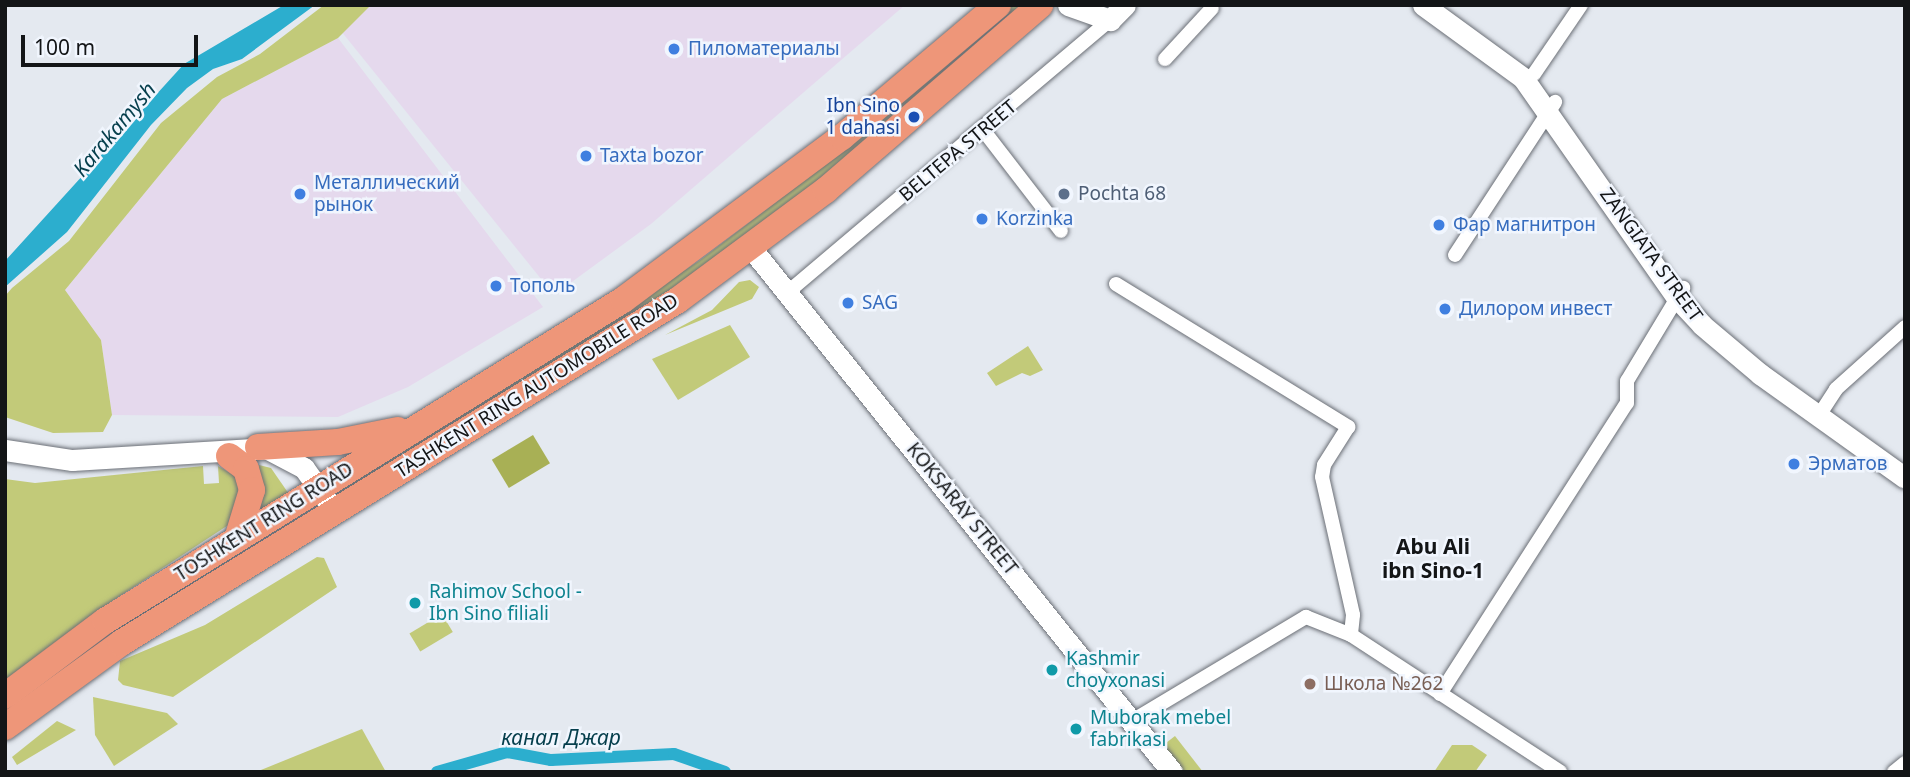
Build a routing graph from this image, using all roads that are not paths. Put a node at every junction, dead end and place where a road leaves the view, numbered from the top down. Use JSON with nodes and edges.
{"nodes":[{"id":1,"x":998,"y":5,"type":"edge"},
{"id":2,"x":1040,"y":5,"type":"edge"},
{"id":3,"x":1067,"y":5,"type":"edge"},
{"id":4,"x":1423,"y":5,"type":"edge"},
{"id":5,"x":1446,"y":5,"type":"edge"},
{"id":6,"x":1581,"y":5,"type":"edge"},
{"id":7,"x":1212,"y":8,"type":"dead end"},
{"id":8,"x":1117,"y":13,"type":"edge"},
{"id":9,"x":1018,"y":26,"type":"junction"},
{"id":10,"x":1165,"y":59,"type":"dead end"},
{"id":11,"x":1534,"y":74,"type":"junction"},
{"id":12,"x":1552,"y":107,"type":"junction"},
{"id":13,"x":984,"y":131,"type":"junction"},
{"id":14,"x":1061,"y":231,"type":"dead end"},
{"id":15,"x":751,"y":248,"type":"junction"},
{"id":16,"x":1455,"y":255,"type":"dead end"},
{"id":17,"x":1116,"y":284,"type":"dead end"},
{"id":18,"x":788,"y":292,"type":"junction"},
{"id":19,"x":1681,"y":294,"type":"junction"},
{"id":20,"x":1905,"y":327,"type":"edge"},
{"id":21,"x":1821,"y":412,"type":"junction"},
{"id":22,"x":424,"y":423,"type":"junction"},
{"id":23,"x":258,"y":447,"type":"junction"},
{"id":24,"x":5,"y":450,"type":"edge"},
{"id":25,"x":229,"y":456,"type":"junction"},
{"id":26,"x":5,"y":457,"type":"edge"},
{"id":27,"x":1905,"y":464,"type":"edge"},
{"id":28,"x":1905,"y":478,"type":"edge"},
{"id":29,"x":314,"y":491,"type":"junction"},
{"id":30,"x":329,"y":515,"type":"junction"},
{"id":31,"x":237,"y":539,"type":"junction"},
{"id":32,"x":105,"y":621,"type":"junction"},
{"id":33,"x":1351,"y":635,"type":"junction"},
{"id":34,"x":121,"y":643,"type":"junction"},
{"id":35,"x":1440,"y":694,"type":"junction"},
{"id":36,"x":5,"y":695,"type":"edge"},
{"id":37,"x":1132,"y":721,"type":"junction"},
{"id":38,"x":5,"y":727,"type":"edge"},
{"id":39,"x":1905,"y":763,"type":"edge"},
{"id":40,"x":1172,"y":772,"type":"edge"},
{"id":41,"x":1560,"y":772,"type":"edge"},
{"id":42,"x":1894,"y":772,"type":"edge"}],
"edges":[{"from":1,"to":22,"type":"highway","name":"TASHKENT RING AUTOMOBILE ROAD"},
{"from":2,"to":9,"type":"highway","name":"TASHKENT RING AUTOMOBILE ROAD"},
{"from":3,"to":8,"type":"main road"},
{"from":3,"to":9,"type":"main road"},
{"from":4,"to":12,"type":"main road","name":"ZANGIATA STREET"},
{"from":5,"to":11,"type":"main road","name":"ZANGIATA STREET"},
{"from":6,"to":11,"type":"street"},
{"from":7,"to":10,"type":"street"},
{"from":8,"to":13,"type":"street","name":"BELTEPA STREET"},
{"from":9,"to":15,"type":"highway","name":"TASHKENT RING AUTOMOBILE ROAD"},
{"from":11,"to":12,"type":"main road","name":"ZANGIATA STREET"},
{"from":12,"to":16,"type":"street"},
{"from":12,"to":19,"type":"main road","name":"ZANGIATA STREET"},
{"from":13,"to":14,"type":"street"},
{"from":13,"to":18,"type":"street","name":"BELTEPA STREET"},
{"from":15,"to":18,"type":"main road","name":"KOKSARAY STREET"},
{"from":15,"to":30,"type":"highway","name":"TASHKENT RING AUTOMOBILE ROAD"},
{"from":17,"to":33,"type":"street"},
{"from":18,"to":37,"type":"main road","name":"KOKSARAY STREET"},
{"from":19,"to":21,"type":"main road","name":"ZANGIATA STREET"},
{"from":19,"to":35,"type":"street"},
{"from":20,"to":21,"type":"street"},
{"from":21,"to":27,"type":"main road","name":"ZANGIATA STREET"},
{"from":21,"to":28,"type":"main road","name":"ZANGIATA STREET"},
{"from":22,"to":23,"type":"highway"},
{"from":22,"to":29,"type":"highway","name":"TOSHKENT RING ROAD"},
{"from":23,"to":24,"type":"main road"},
{"from":23,"to":29,"type":"main road"},
{"from":25,"to":26,"type":"main road"},
{"from":25,"to":29,"type":"main road"},
{"from":25,"to":31,"type":"highway"},
{"from":29,"to":30,"type":"main road"},
{"from":29,"to":31,"type":"highway","name":"TOSHKENT RING ROAD"},
{"from":30,"to":34,"type":"highway","name":"TASHKENT RING AUTOMOBILE ROAD"},
{"from":31,"to":32,"type":"highway","name":"TOSHKENT RING ROAD"},
{"from":32,"to":34,"type":"highway"},
{"from":32,"to":36,"type":"highway"},
{"from":33,"to":35,"type":"street"},
{"from":33,"to":37,"type":"street"},
{"from":34,"to":38,"type":"highway","name":"TASHKENT RING AUTOMOBILE ROAD"},
{"from":35,"to":41,"type":"street"},
{"from":37,"to":40,"type":"main road","name":"KOKSARAY STREET"},
{"from":39,"to":42,"type":"street"}]}
